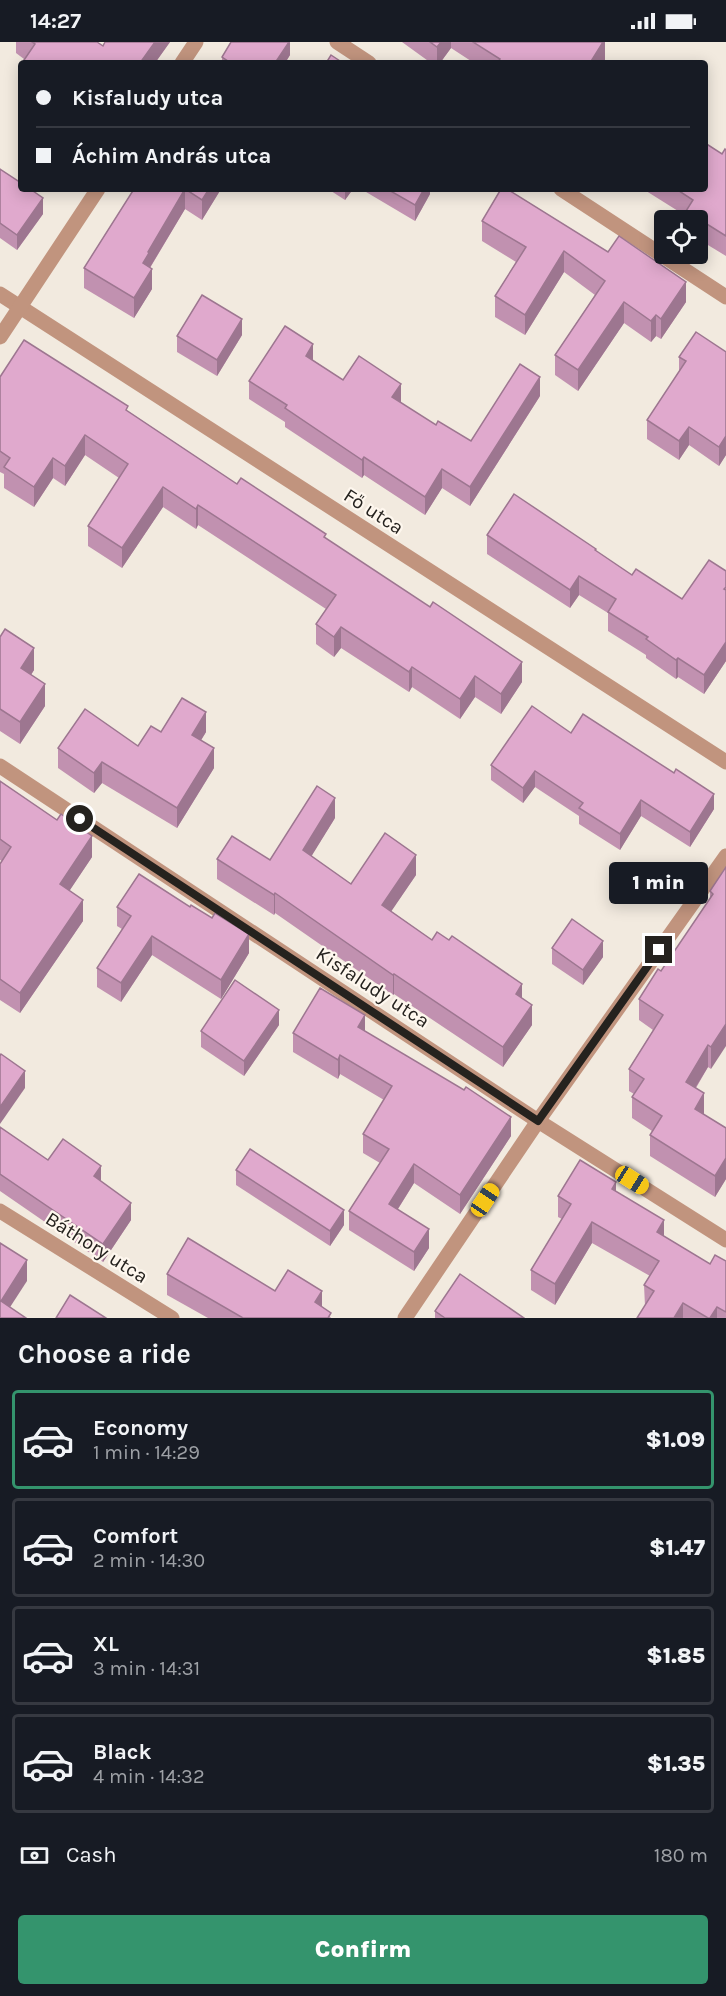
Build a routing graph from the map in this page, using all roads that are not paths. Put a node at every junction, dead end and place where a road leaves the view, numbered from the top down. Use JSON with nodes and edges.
{"nodes":[{"id":1,"x":196,"y":42,"type":"edge"},
{"id":2,"x":337,"y":42,"type":"edge"},
{"id":3,"x":184,"y":60,"type":"edge"},
{"id":4,"x":364,"y":60,"type":"edge"},
{"id":5,"x":96,"y":192,"type":"edge"},
{"id":6,"x":566,"y":192,"type":"edge"},
{"id":7,"x":0,"y":294,"type":"edge"},
{"id":8,"x":726,"y":297,"type":"edge"},
{"id":9,"x":19,"y":307,"type":"junction"},
{"id":10,"x":0,"y":337,"type":"edge"},
{"id":11,"x":726,"y":762,"type":"edge"},
{"id":12,"x":0,"y":766,"type":"edge"},
{"id":13,"x":726,"y":856,"type":"edge"},
{"id":14,"x":538,"y":1121,"type":"junction"},
{"id":15,"x":0,"y":1211,"type":"edge"},
{"id":16,"x":726,"y":1240,"type":"edge"},
{"id":17,"x":172,"y":1318,"type":"edge"},
{"id":18,"x":405,"y":1318,"type":"edge"}],
"edges":[{"from":1,"to":3,"type":"street"},
{"from":2,"to":4,"type":"street"},
{"from":5,"to":9,"type":"street"},
{"from":6,"to":8,"type":"street"},
{"from":7,"to":9,"type":"street","name":"Fő utca"},
{"from":9,"to":10,"type":"street"},
{"from":9,"to":11,"type":"street","name":"Fő utca"},
{"from":12,"to":14,"type":"street","name":"Kisfaludy utca"},
{"from":13,"to":14,"type":"street"},
{"from":14,"to":16,"type":"street","name":"Kisfaludy utca"},
{"from":14,"to":18,"type":"street"},
{"from":15,"to":17,"type":"street","name":"Báthory utca"}]}
